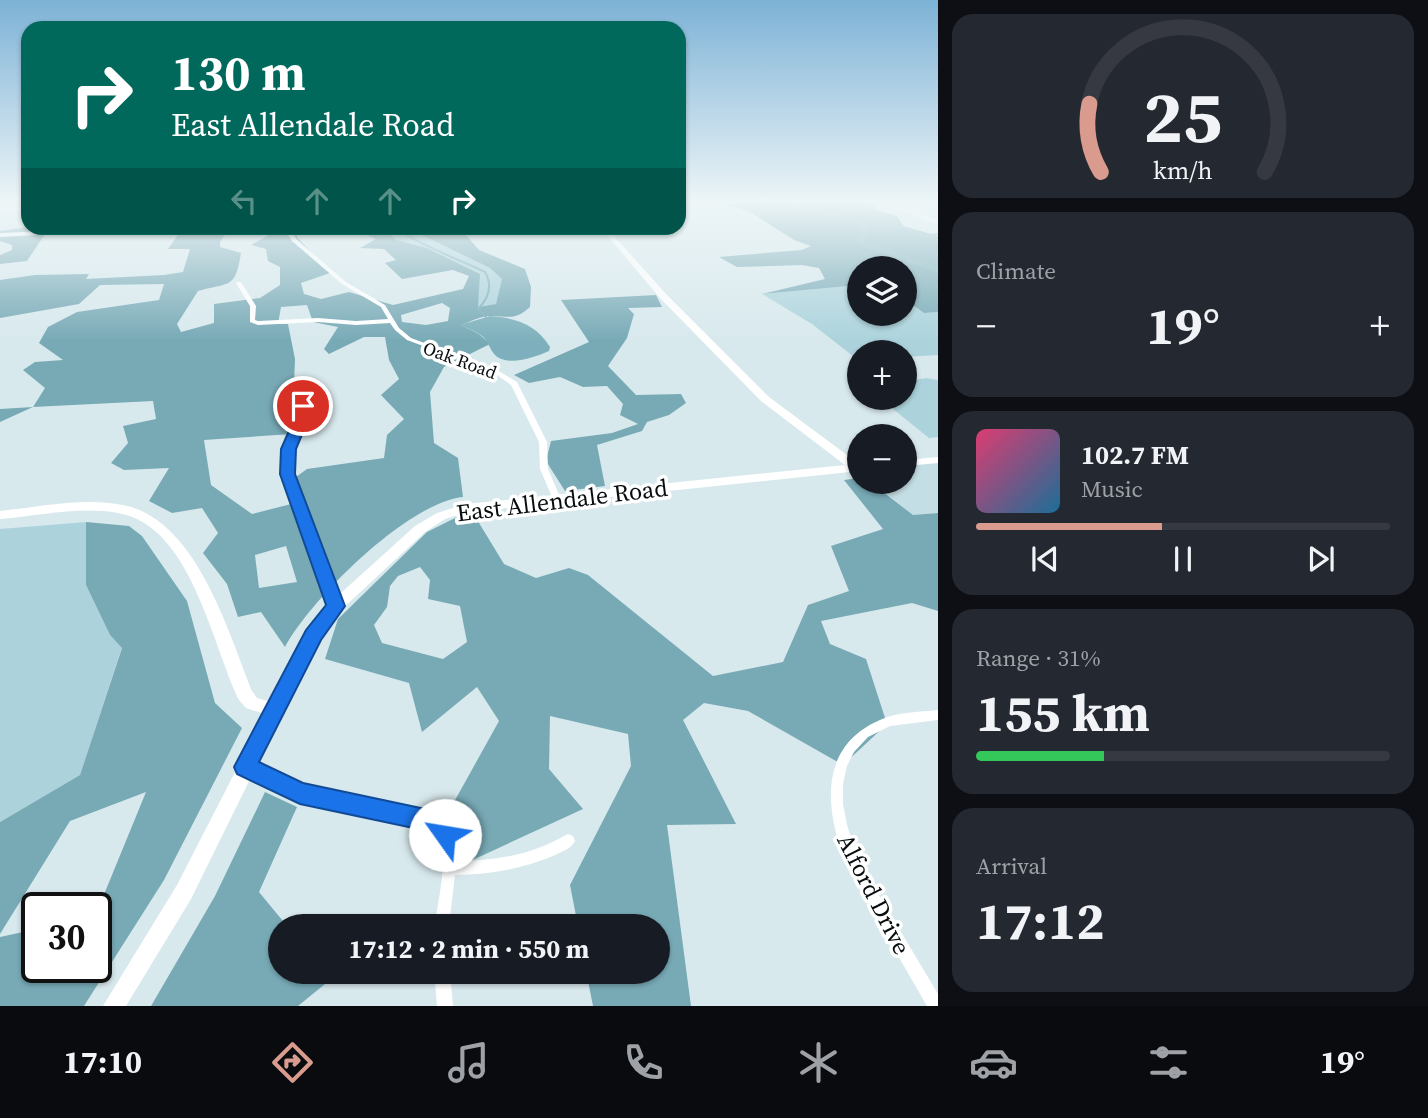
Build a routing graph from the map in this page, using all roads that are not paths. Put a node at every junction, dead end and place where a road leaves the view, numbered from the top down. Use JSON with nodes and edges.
{"nodes":[{"id":1,"x":302,"y":247,"type":"edge"},
{"id":2,"x":620,"y":247,"type":"edge"},
{"id":3,"x":239,"y":283,"type":"dead end"},
{"id":4,"x":393,"y":321,"type":"junction"},
{"id":5,"x":303,"y":406,"type":"dead end"},
{"id":6,"x":847,"y":460,"type":"edge"},
{"id":7,"x":938,"y":460,"type":"edge"},
{"id":8,"x":917,"y":462,"type":"edge"},
{"id":9,"x":847,"y":469,"type":"edge"},
{"id":10,"x":556,"y":497,"type":"junction"},
{"id":11,"x":0,"y":515,"type":"edge"},
{"id":12,"x":336,"y":606,"type":"junction"},
{"id":13,"x":274,"y":710,"type":"junction"},
{"id":14,"x":938,"y":716,"type":"edge"},
{"id":15,"x":245,"y":767,"type":"junction"},
{"id":16,"x":568,"y":841,"type":"dead end"},
{"id":17,"x":448,"y":868,"type":"junction"},
{"id":18,"x":443,"y":914,"type":"edge"},
{"id":19,"x":443,"y":984,"type":"edge"},
{"id":20,"x":114,"y":1006,"type":"edge"},
{"id":21,"x":445,"y":1006,"type":"edge"},
{"id":22,"x":936,"y":1006,"type":"edge"}],
"edges":[{"from":1,"to":4,"type":"street","name":"Oak Road"},
{"from":2,"to":6,"type":"main road"},
{"from":3,"to":4,"type":"street"},
{"from":4,"to":10,"type":"street","name":"Oak Road"},
{"from":5,"to":12,"type":"street"},
{"from":7,"to":8,"type":"main road"},
{"from":9,"to":10,"type":"main road","name":"East Allendale Road"},
{"from":10,"to":12,"type":"main road","name":"East Allendale Road"},
{"from":11,"to":13,"type":"main road"},
{"from":12,"to":13,"type":"main road","name":"East Allendale Road"},
{"from":13,"to":15,"type":"main road","name":"East Allendale Road"},
{"from":14,"to":22,"type":"street","name":"Alford Drive"},
{"from":15,"to":17,"type":"street"},
{"from":15,"to":20,"type":"main road","name":"East Allendale Road"},
{"from":16,"to":17,"type":"street"},
{"from":17,"to":18,"type":"street"},
{"from":19,"to":21,"type":"street"}]}
